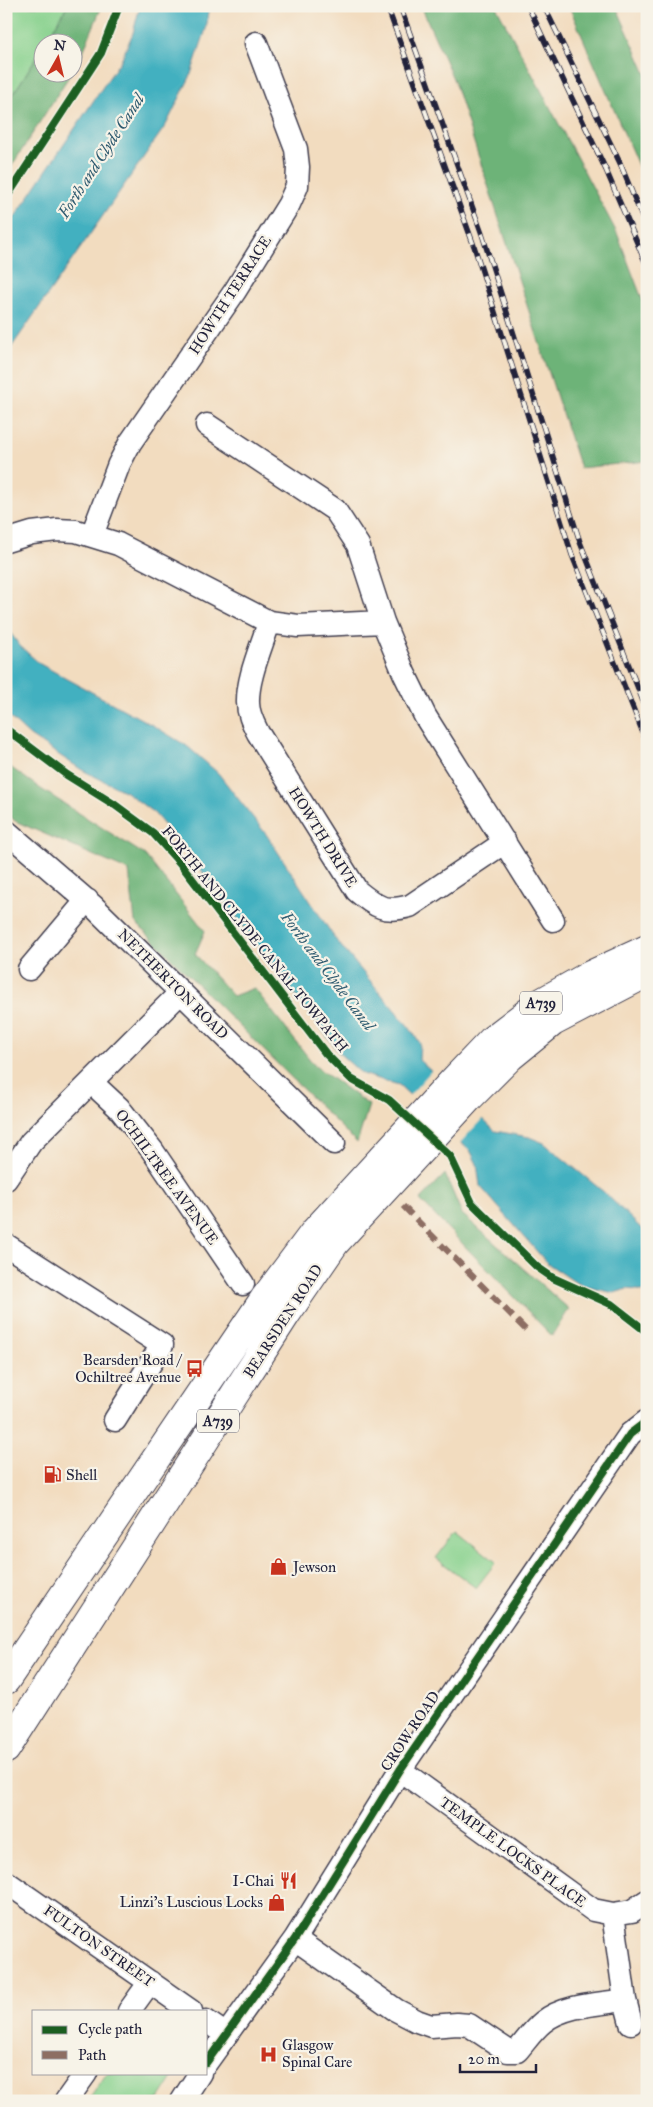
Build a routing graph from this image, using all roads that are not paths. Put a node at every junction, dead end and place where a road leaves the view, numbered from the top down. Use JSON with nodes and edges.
{"nodes":[{"id":1,"x":256,"y":43,"type":"dead end"},
{"id":2,"x":207,"y":425,"type":"dead end"},
{"id":3,"x":92,"y":535,"type":"junction"},
{"id":4,"x":6,"y":541,"type":"edge"},
{"id":5,"x":269,"y":622,"type":"junction"},
{"id":6,"x":384,"y":622,"type":"junction"},
{"id":7,"x":6,"y":831,"type":"edge"},
{"id":8,"x":505,"y":842,"type":"junction"},
{"id":9,"x":87,"y":900,"type":"junction"},
{"id":10,"x":553,"y":920,"type":"dead end"},
{"id":11,"x":647,"y":948,"type":"edge"},
{"id":12,"x":29,"y":969,"type":"dead end"},
{"id":13,"x":647,"y":973,"type":"edge"},
{"id":14,"x":181,"y":992,"type":"junction"},
{"id":15,"x":91,"y":1082,"type":"junction"},
{"id":16,"x":460,"y":1090,"type":"junction"},
{"id":17,"x":334,"y":1143,"type":"dead end"},
{"id":18,"x":408,"y":1148,"type":"junction"},
{"id":19,"x":6,"y":1179,"type":"edge"},
{"id":20,"x":6,"y":1245,"type":"edge"},
{"id":21,"x":243,"y":1284,"type":"dead end"},
{"id":22,"x":115,"y":1420,"type":"dead end"},
{"id":23,"x":647,"y":1421,"type":"edge"},
{"id":24,"x":6,"y":1680,"type":"edge"},
{"id":25,"x":6,"y":1749,"type":"edge"},
{"id":26,"x":400,"y":1770,"type":"junction"},
{"id":27,"x":6,"y":1882,"type":"edge"},
{"id":28,"x":647,"y":1901,"type":"edge"},
{"id":29,"x":613,"y":1914,"type":"junction"},
{"id":30,"x":295,"y":1939,"type":"junction"},
{"id":31,"x":150,"y":1982,"type":"junction"},
{"id":32,"x":625,"y":2000,"type":"junction"},
{"id":33,"x":130,"y":2010,"type":"edge"},
{"id":34,"x":191,"y":2010,"type":"edge"},
{"id":35,"x":208,"y":2022,"type":"edge"},
{"id":36,"x":630,"y":2023,"type":"dead end"},
{"id":37,"x":226,"y":2034,"type":"junction"},
{"id":38,"x":208,"y":2060,"type":"edge"},
{"id":39,"x":85,"y":2074,"type":"edge"},
{"id":40,"x":199,"y":2074,"type":"edge"},
{"id":41,"x":66,"y":2101,"type":"edge"},
{"id":42,"x":182,"y":2101,"type":"edge"}],
"edges":[{"from":1,"to":3,"type":"street","name":"HOWTH TERRACE"},
{"from":2,"to":6,"type":"street"},
{"from":3,"to":4,"type":"street"},
{"from":3,"to":5,"type":"street"},
{"from":5,"to":6,"type":"street"},
{"from":5,"to":8,"type":"street","name":"HOWTH DRIVE"},
{"from":6,"to":8,"type":"street"},
{"from":7,"to":9,"type":"street","name":"NETHERTON ROAD"},
{"from":8,"to":10,"type":"street"},
{"from":9,"to":12,"type":"street"},
{"from":9,"to":14,"type":"street","name":"NETHERTON ROAD"},
{"from":11,"to":16,"type":"main road","name":"BEARSDEN ROAD","number":"A739"},
{"from":13,"to":16,"type":"main road","name":"BEARSDEN ROAD","number":"A739"},
{"from":14,"to":15,"type":"street"},
{"from":14,"to":17,"type":"street","name":"NETHERTON ROAD"},
{"from":15,"to":19,"type":"street"},
{"from":15,"to":21,"type":"street","name":"OCHILTREE AVENUE"},
{"from":16,"to":18,"type":"main road","name":"BEARSDEN ROAD","number":"A739"},
{"from":18,"to":24,"type":"main road","name":"BEARSDEN ROAD","number":"A739"},
{"from":18,"to":25,"type":"main road","name":"BEARSDEN ROAD","number":"A739"},
{"from":20,"to":22,"type":"street"},
{"from":23,"to":26,"type":"street","name":"CROW ROAD"},
{"from":26,"to":29,"type":"street","name":"TEMPLE LOCKS PLACE"},
{"from":26,"to":30,"type":"street","name":"CROW ROAD"},
{"from":27,"to":31,"type":"street","name":"FULTON STREET"},
{"from":28,"to":29,"type":"street"},
{"from":29,"to":32,"type":"street"},
{"from":30,"to":32,"type":"street"},
{"from":30,"to":37,"type":"street","name":"CROW ROAD"},
{"from":31,"to":33,"type":"street"},
{"from":31,"to":34,"type":"street","name":"FULTON STREET"},
{"from":32,"to":36,"type":"street"},
{"from":35,"to":37,"type":"street"},
{"from":37,"to":38,"type":"street","name":"CROW ROAD"},
{"from":39,"to":41,"type":"street"},
{"from":40,"to":42,"type":"street"}]}
